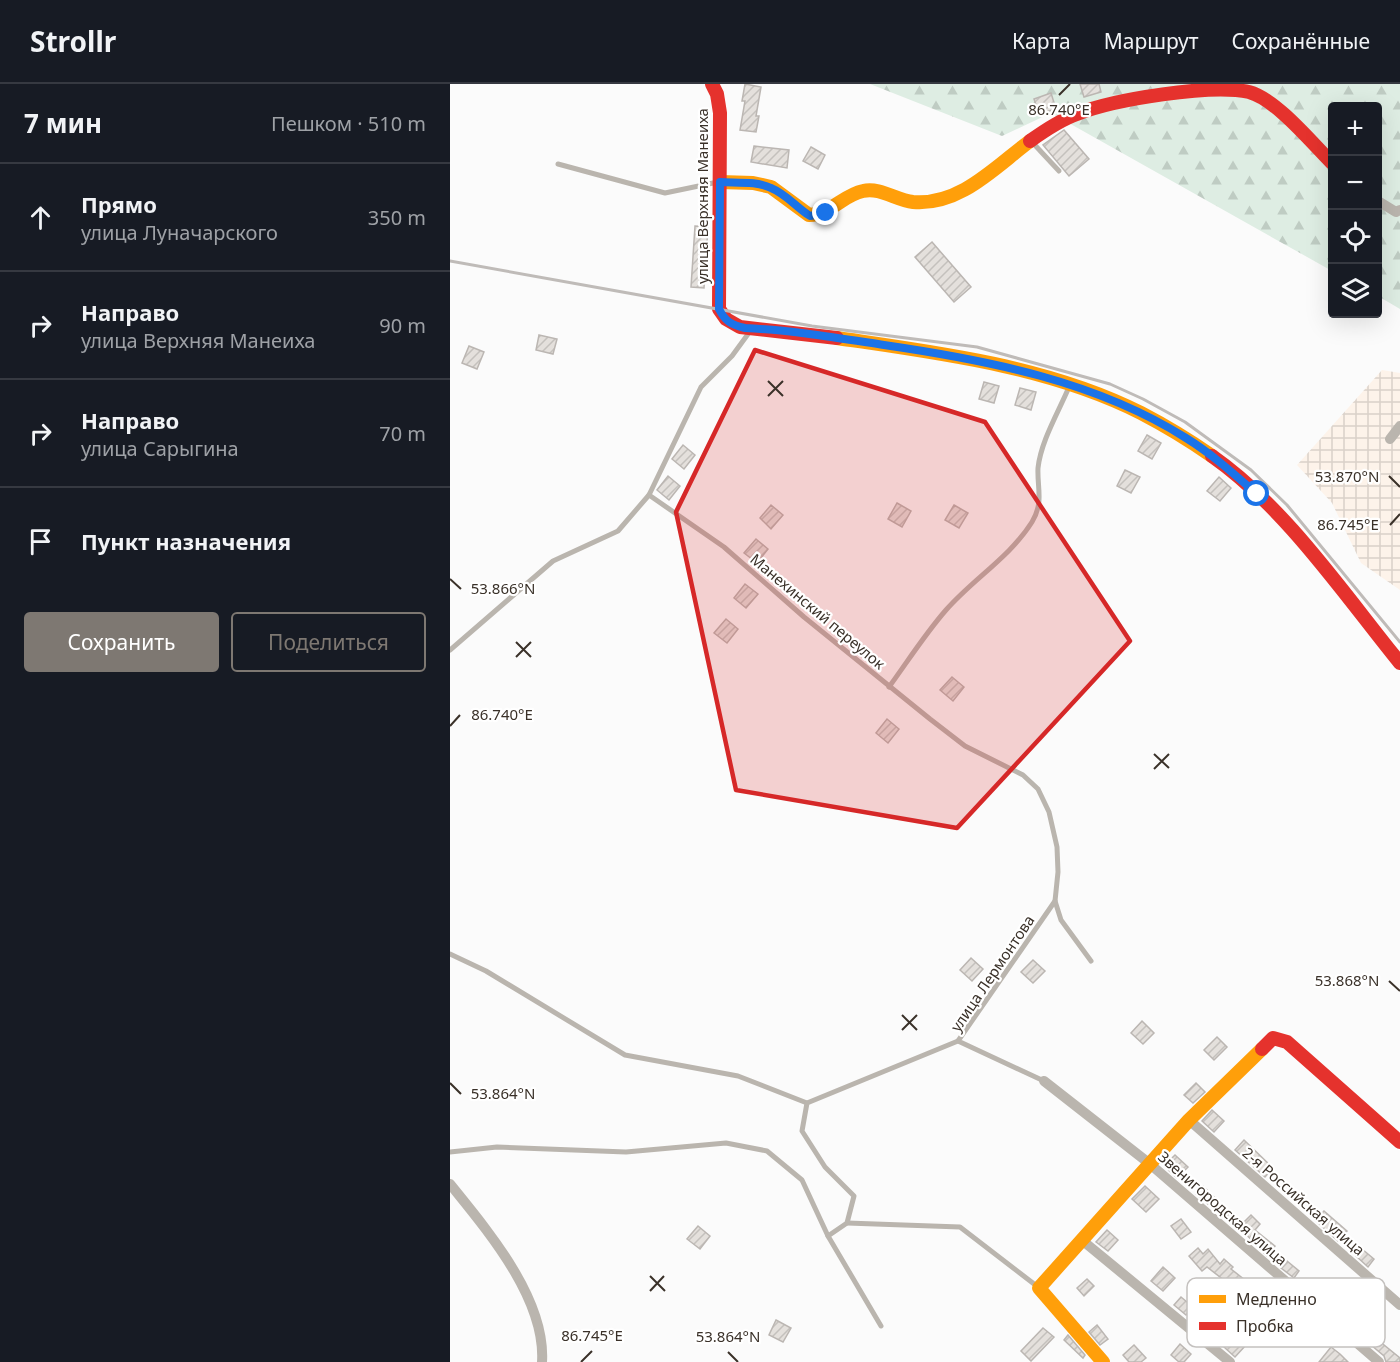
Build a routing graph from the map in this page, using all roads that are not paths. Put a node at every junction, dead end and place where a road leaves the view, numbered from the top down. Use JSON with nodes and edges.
{"nodes":[{"id":1,"x":712,"y":84,"type":"edge"},
{"id":2,"x":1031,"y":141,"type":"junction"},
{"id":3,"x":1328,"y":159,"type":"edge"},
{"id":4,"x":558,"y":164,"type":"dead end"},
{"id":5,"x":1059,"y":171,"type":"dead end"},
{"id":6,"x":720,"y":182,"type":"junction"},
{"id":7,"x":1382,"y":203,"type":"edge"},
{"id":8,"x":1398,"y":211,"type":"edge"},
{"id":9,"x":752,"y":328,"type":"junction"},
{"id":10,"x":1070,"y":385,"type":"junction"},
{"id":11,"x":1400,"y":426,"type":"edge"},
{"id":12,"x":1390,"y":439,"type":"dead end"},
{"id":13,"x":649,"y":495,"type":"junction"},
{"id":14,"x":450,"y":650,"type":"edge"},
{"id":15,"x":1400,"y":663,"type":"edge"},
{"id":16,"x":889,"y":687,"type":"junction"},
{"id":17,"x":1054,"y":901,"type":"junction"},
{"id":18,"x":450,"y":954,"type":"edge"},
{"id":19,"x":1091,"y":961,"type":"dead end"},
{"id":20,"x":958,"y":1041,"type":"junction"},
{"id":21,"x":1044,"y":1081,"type":"joint"},
{"id":22,"x":807,"y":1103,"type":"junction"},
{"id":23,"x":1189,"y":1120,"type":"junction"},
{"id":24,"x":1400,"y":1142,"type":"edge"},
{"id":25,"x":450,"y":1152,"type":"edge"},
{"id":26,"x":1150,"y":1164,"type":"junction"},
{"id":27,"x":450,"y":1184,"type":"edge"},
{"id":28,"x":847,"y":1222,"type":"junction"},
{"id":29,"x":828,"y":1236,"type":"junction"},
{"id":30,"x":1083,"y":1241,"type":"junction"},
{"id":31,"x":1282,"y":1278,"type":"edge"},
{"id":32,"x":1369,"y":1278,"type":"edge"},
{"id":33,"x":1039,"y":1288,"type":"junction"},
{"id":34,"x":1385,"y":1292,"type":"edge"},
{"id":35,"x":1400,"y":1305,"type":"edge"},
{"id":36,"x":880,"y":1326,"type":"dead end"},
{"id":37,"x":1187,"y":1327,"type":"edge"},
{"id":38,"x":1212,"y":1347,"type":"edge"},
{"id":39,"x":1362,"y":1347,"type":"edge"},
{"id":40,"x":542,"y":1362,"type":"edge"},
{"id":41,"x":1103,"y":1362,"type":"edge"},
{"id":42,"x":1230,"y":1362,"type":"edge"},
{"id":43,"x":1379,"y":1362,"type":"edge"}],
"edges":[{"from":1,"to":6,"type":"street","name":"улица Верхняя Манеиха"},
{"from":2,"to":3,"type":"street"},
{"from":2,"to":5,"type":"lane"},
{"from":2,"to":6,"type":"street"},
{"from":4,"to":6,"type":"lane"},
{"from":6,"to":9,"type":"street","name":"улица Верхняя Манеиха"},
{"from":7,"to":8,"type":"street"},
{"from":9,"to":10,"type":"street"},
{"from":9,"to":13,"type":"lane"},
{"from":10,"to":15,"type":"street"},
{"from":10,"to":16,"type":"lane"},
{"from":11,"to":12,"type":"street"},
{"from":13,"to":14,"type":"lane"},
{"from":13,"to":16,"type":"lane","name":"Манехинский переулок"},
{"from":16,"to":17,"type":"lane","name":"Манехинский переулок"},
{"from":17,"to":19,"type":"lane"},
{"from":17,"to":20,"type":"lane","name":"улица Лермонтова"},
{"from":18,"to":22,"type":"lane"},
{"from":20,"to":21,"type":"lane","name":"улица Лермонтова"},
{"from":20,"to":22,"type":"lane"},
{"from":21,"to":26,"type":"street","name":"Звенигородская улица"},
{"from":22,"to":28,"type":"lane"},
{"from":23,"to":24,"type":"street"},
{"from":23,"to":26,"type":"street"},
{"from":23,"to":32,"type":"street","name":"2-я Российская улица"},
{"from":25,"to":29,"type":"lane"},
{"from":26,"to":30,"type":"street"},
{"from":26,"to":31,"type":"street","name":"Звенигородская улица"},
{"from":27,"to":40,"type":"street"},
{"from":28,"to":29,"type":"lane"},
{"from":28,"to":33,"type":"lane"},
{"from":29,"to":36,"type":"lane"},
{"from":30,"to":33,"type":"street"},
{"from":30,"to":37,"type":"street"},
{"from":33,"to":41,"type":"street"},
{"from":34,"to":35,"type":"street","name":"2-я Российская улица"},
{"from":38,"to":42,"type":"street"},
{"from":39,"to":43,"type":"street","name":"Звенигородская улица"}]}
